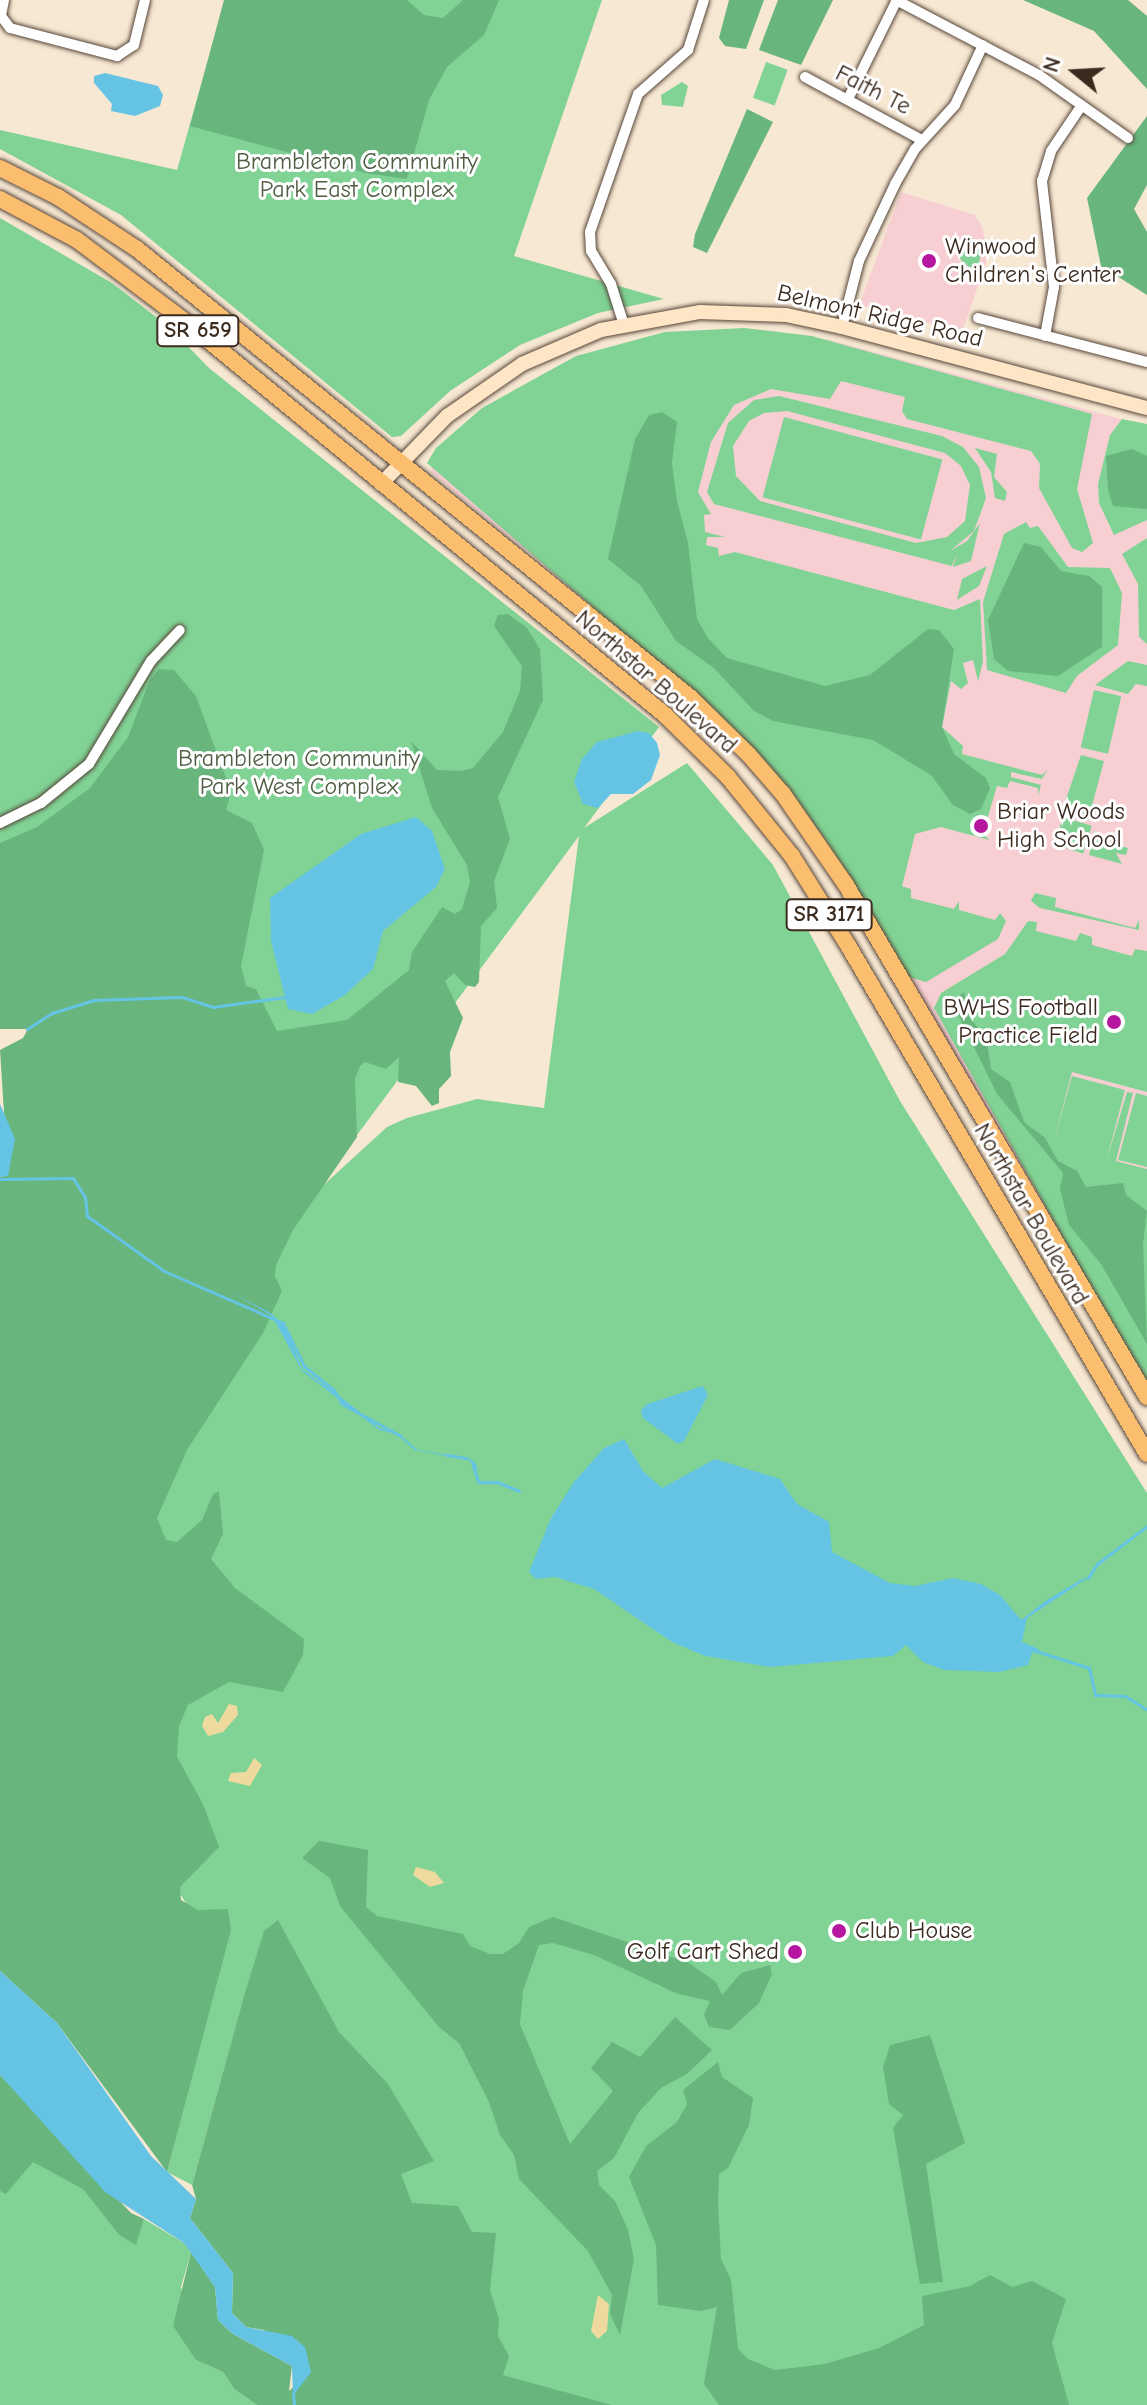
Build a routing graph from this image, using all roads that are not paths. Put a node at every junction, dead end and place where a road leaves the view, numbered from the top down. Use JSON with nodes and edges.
{"nodes":[{"id":1,"x":4,"y":0,"type":"edge"},
{"id":2,"x":145,"y":0,"type":"edge"},
{"id":3,"x":704,"y":0,"type":"edge"},
{"id":4,"x":896,"y":0,"type":"edge"},
{"id":5,"x":983,"y":45,"type":"junction"},
{"id":6,"x":805,"y":77,"type":"dead end"},
{"id":7,"x":848,"y":99,"type":"junction"},
{"id":8,"x":1082,"y":105,"type":"junction"},
{"id":9,"x":1128,"y":138,"type":"dead end"},
{"id":10,"x":922,"y":140,"type":"junction"},
{"id":11,"x":0,"y":168,"type":"edge"},
{"id":12,"x":0,"y":199,"type":"edge"},
{"id":13,"x":978,"y":318,"type":"dead end"},
{"id":14,"x":624,"y":325,"type":"junction"},
{"id":15,"x":842,"y":327,"type":"junction"},
{"id":16,"x":1045,"y":336,"type":"junction"},
{"id":17,"x":1147,"y":362,"type":"edge"},
{"id":18,"x":1147,"y":408,"type":"edge"},
{"id":19,"x":401,"y":462,"type":"junction"},
{"id":20,"x":381,"y":484,"type":"junction"},
{"id":21,"x":180,"y":630,"type":"dead end"},
{"id":22,"x":0,"y":823,"type":"edge"},
{"id":23,"x":1147,"y":1397,"type":"edge"},
{"id":24,"x":1147,"y":1454,"type":"edge"}],
"edges":[{"from":1,"to":2,"type":"street"},
{"from":3,"to":14,"type":"street"},
{"from":4,"to":5,"type":"street"},
{"from":4,"to":7,"type":"street"},
{"from":5,"to":8,"type":"street"},
{"from":5,"to":10,"type":"street"},
{"from":6,"to":7,"type":"street","name":"Faith Te"},
{"from":7,"to":10,"type":"street","name":"Faith Te"},
{"from":8,"to":9,"type":"street"},
{"from":8,"to":16,"type":"street"},
{"from":10,"to":15,"type":"street"},
{"from":11,"to":19,"type":"main road","number":"SR 659"},
{"from":12,"to":20,"type":"main road","number":"SR 659"},
{"from":13,"to":16,"type":"street"},
{"from":14,"to":15,"type":"main road","name":"Belmont Ridge Road"},
{"from":14,"to":19,"type":"main road","name":"Belmont Ridge Road"},
{"from":15,"to":18,"type":"main road","name":"Belmont Ridge Road"},
{"from":16,"to":17,"type":"street"},
{"from":19,"to":20,"type":"main road","name":"Belmont Ridge Road"},
{"from":19,"to":23,"type":"main road","name":"Northstar Boulevard","number":"SR 3171"},
{"from":20,"to":24,"type":"main road","name":"Northstar Boulevard","number":"SR 3171"},
{"from":21,"to":22,"type":"street"}]}
